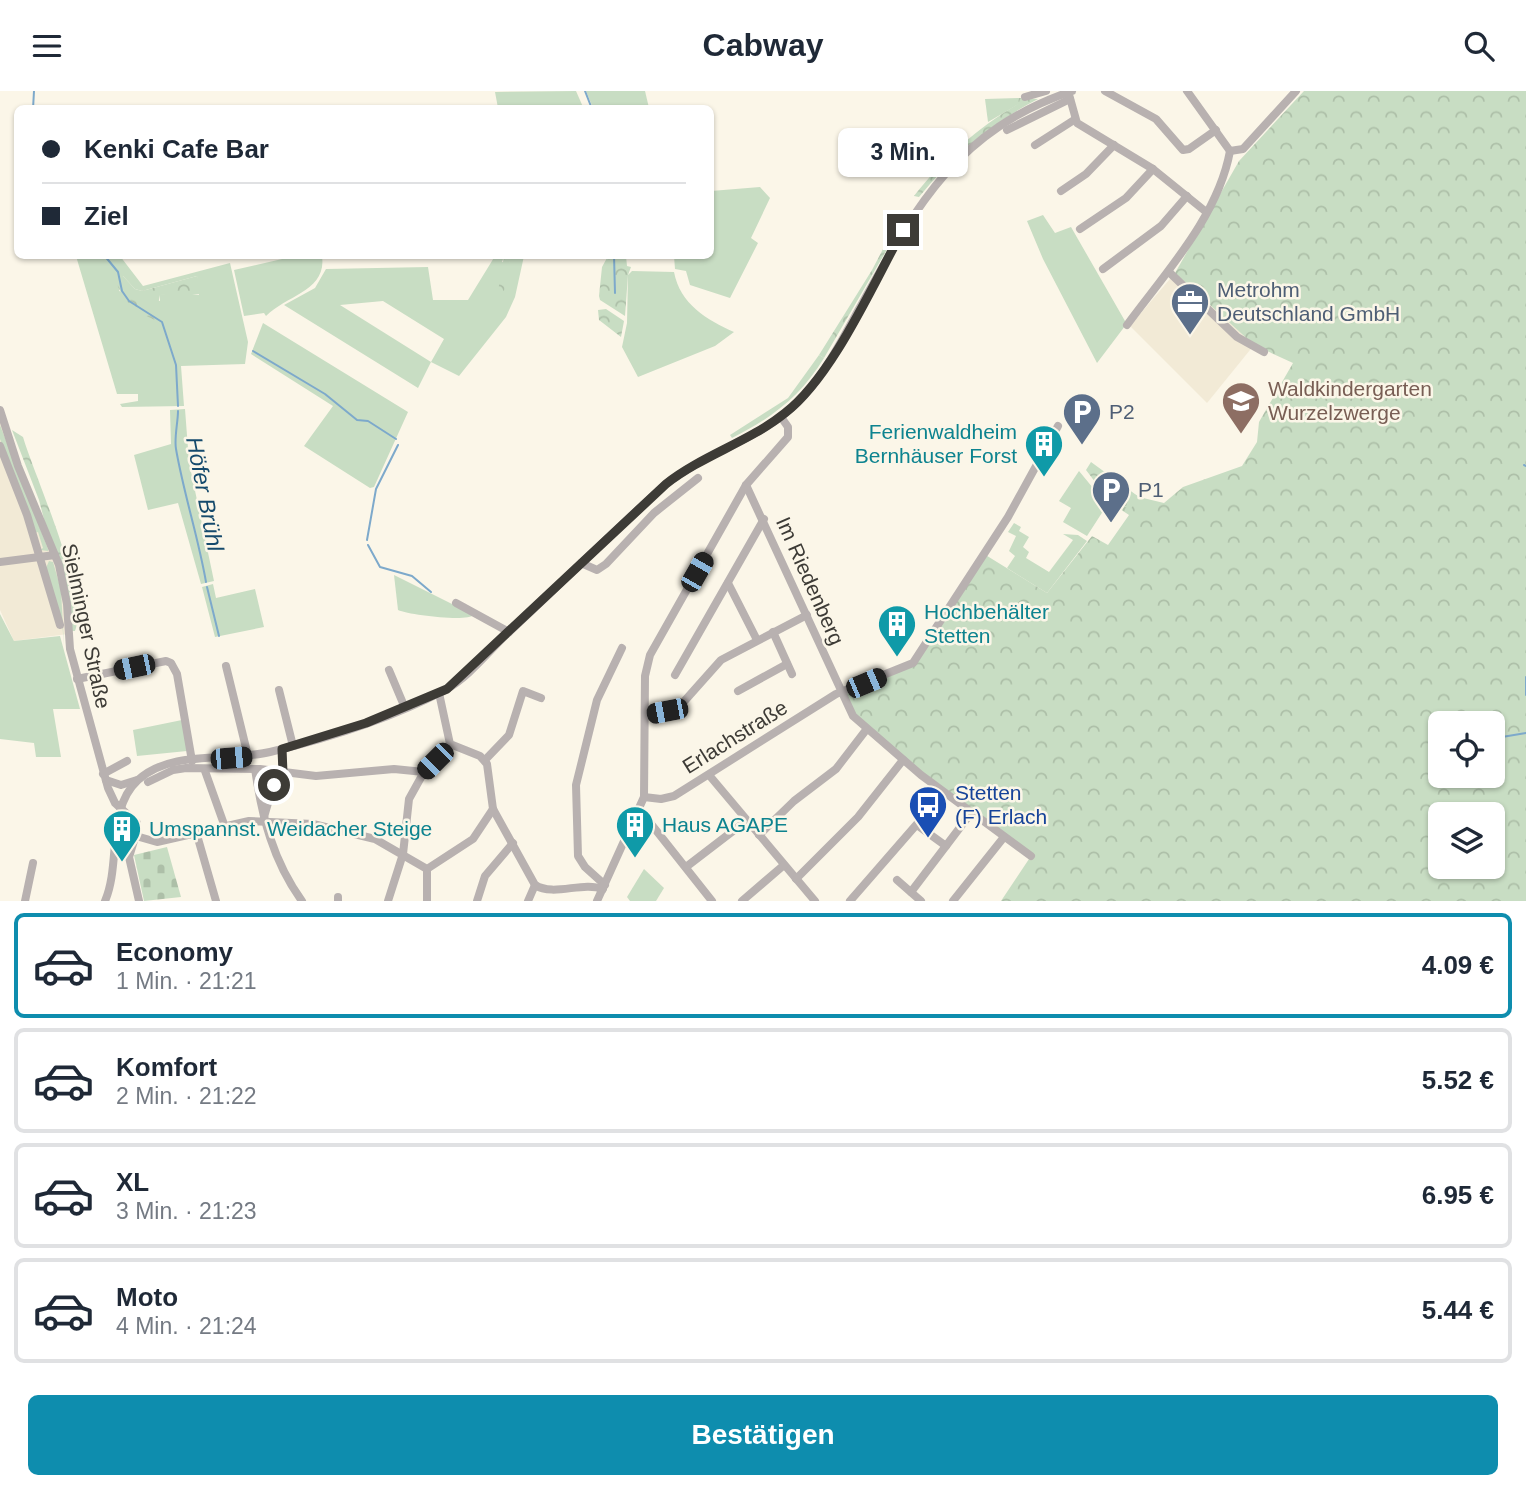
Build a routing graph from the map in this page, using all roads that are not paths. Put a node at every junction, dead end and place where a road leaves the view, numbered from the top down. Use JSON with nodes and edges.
{"nodes":[{"id":1,"x":1046,"y":91,"type":"edge"},
{"id":2,"x":1105,"y":91,"type":"edge"},
{"id":3,"x":1187,"y":91,"type":"edge"},
{"id":4,"x":1296,"y":91,"type":"edge"},
{"id":5,"x":1070,"y":93,"type":"edge"},
{"id":6,"x":1026,"y":97,"type":"dead end"},
{"id":7,"x":1074,"y":120,"type":"junction"},
{"id":8,"x":1007,"y":130,"type":"dead end"},
{"id":9,"x":1216,"y":130,"type":"junction"},
{"id":10,"x":1035,"y":145,"type":"dead end"},
{"id":11,"x":1114,"y":145,"type":"junction"},
{"id":12,"x":1230,"y":151,"type":"junction"},
{"id":13,"x":1153,"y":169,"type":"junction"},
{"id":14,"x":1061,"y":191,"type":"dead end"},
{"id":15,"x":1187,"y":196,"type":"junction"},
{"id":16,"x":1205,"y":211,"type":"junction"},
{"id":17,"x":1080,"y":229,"type":"dead end"},
{"id":18,"x":1103,"y":269,"type":"dead end"},
{"id":19,"x":1170,"y":273,"type":"junction"},
{"id":20,"x":1127,"y":325,"type":"dead end"},
{"id":21,"x":1264,"y":352,"type":"dead end"},
{"id":22,"x":0,"y":410,"type":"edge"},
{"id":23,"x":780,"y":417,"type":"junction"},
{"id":24,"x":1058,"y":426,"type":"dead end"},
{"id":25,"x":0,"y":446,"type":"edge"},
{"id":26,"x":698,"y":478,"type":"dead end"},
{"id":27,"x":746,"y":485,"type":"junction"},
{"id":28,"x":764,"y":519,"type":"junction"},
{"id":29,"x":55,"y":555,"type":"junction"},
{"id":30,"x":39,"y":558,"type":"junction"},
{"id":31,"x":0,"y":562,"type":"edge"},
{"id":32,"x":581,"y":563,"type":"junction"},
{"id":33,"x":728,"y":583,"type":"junction"},
{"id":34,"x":456,"y":603,"type":"dead end"},
{"id":35,"x":807,"y":615,"type":"junction"},
{"id":36,"x":60,"y":625,"type":"dead end"},
{"id":37,"x":509,"y":632,"type":"junction"},
{"id":38,"x":773,"y":632,"type":"junction"},
{"id":39,"x":757,"y":640,"type":"junction"},
{"id":40,"x":622,"y":647,"type":"dead end"},
{"id":41,"x":787,"y":664,"type":"junction"},
{"id":42,"x":226,"y":666,"type":"dead end"},
{"id":43,"x":389,"y":670,"type":"dead end"},
{"id":44,"x":792,"y":674,"type":"dead end"},
{"id":45,"x":676,"y":675,"type":"dead end"},
{"id":46,"x":77,"y":679,"type":"junction"},
{"id":47,"x":279,"y":689,"type":"dead end"},
{"id":48,"x":738,"y":691,"type":"dead end"},
{"id":49,"x":439,"y":693,"type":"junction"},
{"id":50,"x":840,"y":693,"type":"junction"},
{"id":51,"x":541,"y":698,"type":"dead end"},
{"id":52,"x":405,"y":708,"type":"junction"},
{"id":53,"x":646,"y":713,"type":"junction"},
{"id":54,"x":866,"y":730,"type":"junction"},
{"id":55,"x":450,"y":744,"type":"junction"},
{"id":56,"x":293,"y":746,"type":"junction"},
{"id":57,"x":282,"y":749,"type":"junction"},
{"id":58,"x":248,"y":756,"type":"junction"},
{"id":59,"x":213,"y":759,"type":"junction"},
{"id":60,"x":485,"y":759,"type":"junction"},
{"id":61,"x":903,"y":760,"type":"junction"},
{"id":62,"x":127,"y":761,"type":"dead end"},
{"id":63,"x":192,"y":761,"type":"junction"},
{"id":64,"x":255,"y":769,"type":"junction"},
{"id":65,"x":209,"y":771,"type":"junction"},
{"id":66,"x":280,"y":772,"type":"junction"},
{"id":67,"x":424,"y":772,"type":"junction"},
{"id":68,"x":709,"y":775,"type":"junction"},
{"id":69,"x":104,"y":777,"type":"junction"},
{"id":70,"x":144,"y":780,"type":"junction"},
{"id":71,"x":944,"y":793,"type":"junction"},
{"id":72,"x":644,"y":797,"type":"junction"},
{"id":73,"x":493,"y":809,"type":"junction"},
{"id":74,"x":122,"y":810,"type":"junction"},
{"id":75,"x":640,"y":810,"type":"junction"},
{"id":76,"x":971,"y":813,"type":"junction"},
{"id":77,"x":263,"y":820,"type":"junction"},
{"id":78,"x":746,"y":821,"type":"junction"},
{"id":79,"x":918,"y":825,"type":"junction"},
{"id":80,"x":225,"y":827,"type":"junction"},
{"id":81,"x":197,"y":835,"type":"junction"},
{"id":82,"x":759,"y":835,"type":"junction"},
{"id":83,"x":136,"y":836,"type":"junction"},
{"id":84,"x":1004,"y":837,"type":"junction"},
{"id":85,"x":513,"y":843,"type":"junction"},
{"id":86,"x":946,"y":846,"type":"junction"},
{"id":87,"x":403,"y":854,"type":"junction"},
{"id":88,"x":1031,"y":856,"type":"dead end"},
{"id":89,"x":33,"y":863,"type":"dead end"},
{"id":90,"x":784,"y":865,"type":"junction"},
{"id":91,"x":686,"y":867,"type":"junction"},
{"id":92,"x":427,"y":869,"type":"junction"},
{"id":93,"x":796,"y":879,"type":"junction"},
{"id":94,"x":897,"y":880,"type":"dead end"},
{"id":95,"x":535,"y":885,"type":"junction"},
{"id":96,"x":604,"y":887,"type":"junction"},
{"id":97,"x":911,"y":892,"type":"junction"},
{"id":98,"x":25,"y":901,"type":"edge"},
{"id":99,"x":104,"y":901,"type":"edge"},
{"id":100,"x":139,"y":901,"type":"edge"},
{"id":101,"x":216,"y":901,"type":"edge"},
{"id":102,"x":302,"y":901,"type":"edge"},
{"id":103,"x":388,"y":901,"type":"edge"},
{"id":104,"x":427,"y":901,"type":"edge"},
{"id":105,"x":477,"y":901,"type":"edge"},
{"id":106,"x":528,"y":901,"type":"edge"},
{"id":107,"x":597,"y":901,"type":"edge"},
{"id":108,"x":712,"y":901,"type":"edge"},
{"id":109,"x":741,"y":901,"type":"edge"},
{"id":110,"x":815,"y":901,"type":"edge"},
{"id":111,"x":850,"y":901,"type":"edge"},
{"id":112,"x":921,"y":901,"type":"edge"},
{"id":113,"x":953,"y":901,"type":"edge"}],
"edges":[{"from":1,"to":6,"type":"street"},
{"from":2,"to":9,"type":"street"},
{"from":3,"to":9,"type":"street"},
{"from":4,"to":12,"type":"street"},
{"from":5,"to":7,"type":"street"},
{"from":5,"to":8,"type":"street"},
{"from":5,"to":23,"type":"street"},
{"from":7,"to":10,"type":"street"},
{"from":7,"to":11,"type":"street"},
{"from":9,"to":12,"type":"street"},
{"from":11,"to":13,"type":"street"},
{"from":11,"to":14,"type":"street"},
{"from":12,"to":16,"type":"street"},
{"from":13,"to":15,"type":"street"},
{"from":13,"to":17,"type":"street"},
{"from":15,"to":16,"type":"street"},
{"from":15,"to":18,"type":"street"},
{"from":16,"to":19,"type":"street"},
{"from":19,"to":20,"type":"street"},
{"from":19,"to":21,"type":"street"},
{"from":22,"to":29,"type":"street","name":"Sielminger Straße"},
{"from":23,"to":27,"type":"street"},
{"from":23,"to":32,"type":"street"},
{"from":24,"to":50,"type":"street","name":"Erlachstraße"},
{"from":25,"to":30,"type":"street","name":"Sielminger Straße"},
{"from":26,"to":32,"type":"street"},
{"from":27,"to":28,"type":"street","name":"Im Riedenberg"},
{"from":27,"to":53,"type":"street"},
{"from":28,"to":33,"type":"street"},
{"from":28,"to":35,"type":"street","name":"Im Riedenberg"},
{"from":29,"to":30,"type":"street"},
{"from":29,"to":46,"type":"street","name":"Sielminger Straße"},
{"from":30,"to":31,"type":"street"},
{"from":30,"to":36,"type":"street","name":"Sielminger Straße"},
{"from":32,"to":37,"type":"street"},
{"from":33,"to":39,"type":"street"},
{"from":33,"to":45,"type":"street"},
{"from":34,"to":37,"type":"street"},
{"from":35,"to":38,"type":"street"},
{"from":35,"to":50,"type":"street","name":"Im Riedenberg"},
{"from":37,"to":49,"type":"street"},
{"from":38,"to":39,"type":"street"},
{"from":38,"to":41,"type":"street"},
{"from":39,"to":53,"type":"street"},
{"from":40,"to":96,"type":"street"},
{"from":41,"to":44,"type":"street"},
{"from":41,"to":48,"type":"street"},
{"from":42,"to":58,"type":"street"},
{"from":43,"to":52,"type":"street"},
{"from":46,"to":63,"type":"street"},
{"from":46,"to":69,"type":"street","name":"Sielminger Straße"},
{"from":47,"to":56,"type":"street"},
{"from":49,"to":52,"type":"street"},
{"from":49,"to":55,"type":"street"},
{"from":50,"to":54,"type":"street","name":"Im Riedenberg"},
{"from":50,"to":68,"type":"street","name":"Erlachstraße"},
{"from":51,"to":60,"type":"street"},
{"from":52,"to":56,"type":"street"},
{"from":53,"to":72,"type":"street"},
{"from":54,"to":61,"type":"street","name":"Im Riedenberg"},
{"from":54,"to":82,"type":"street"},
{"from":55,"to":60,"type":"street"},
{"from":55,"to":67,"type":"street"},
{"from":56,"to":57,"type":"street"},
{"from":57,"to":58,"type":"street"},
{"from":57,"to":66,"type":"street"},
{"from":58,"to":59,"type":"street"},
{"from":59,"to":63,"type":"street"},
{"from":59,"to":65,"type":"street"},
{"from":60,"to":73,"type":"street"},
{"from":61,"to":71,"type":"street","name":"Im Riedenberg"},
{"from":61,"to":93,"type":"street"},
{"from":62,"to":69,"type":"street"},
{"from":63,"to":70,"type":"street"},
{"from":64,"to":65,"type":"street"},
{"from":64,"to":66,"type":"street"},
{"from":64,"to":77,"type":"street"},
{"from":65,"to":70,"type":"street"},
{"from":65,"to":80,"type":"street"},
{"from":66,"to":67,"type":"street"},
{"from":66,"to":77,"type":"street"},
{"from":67,"to":87,"type":"street"},
{"from":68,"to":72,"type":"street","name":"Erlachstraße"},
{"from":68,"to":78,"type":"street"},
{"from":69,"to":70,"type":"street"},
{"from":69,"to":74,"type":"street","name":"Sielminger Straße"},
{"from":70,"to":74,"type":"street"},
{"from":71,"to":76,"type":"street","name":"Im Riedenberg"},
{"from":71,"to":79,"type":"street"},
{"from":72,"to":75,"type":"street"},
{"from":73,"to":85,"type":"street"},
{"from":73,"to":92,"type":"street"},
{"from":74,"to":83,"type":"street","name":"Sielminger Straße"},
{"from":74,"to":99,"type":"street"},
{"from":75,"to":91,"type":"street"},
{"from":75,"to":96,"type":"street"},
{"from":76,"to":84,"type":"street","name":"Im Riedenberg"},
{"from":76,"to":86,"type":"street"},
{"from":77,"to":80,"type":"street"},
{"from":77,"to":87,"type":"street"},
{"from":77,"to":102,"type":"street"},
{"from":78,"to":82,"type":"street"},
{"from":78,"to":91,"type":"street"},
{"from":79,"to":86,"type":"street"},
{"from":79,"to":111,"type":"street"},
{"from":80,"to":81,"type":"street"},
{"from":81,"to":83,"type":"street"},
{"from":81,"to":101,"type":"street"},
{"from":82,"to":90,"type":"street"},
{"from":83,"to":100,"type":"street"},
{"from":84,"to":88,"type":"street","name":"Im Riedenberg"},
{"from":84,"to":113,"type":"street"},
{"from":85,"to":95,"type":"street"},
{"from":85,"to":105,"type":"street"},
{"from":86,"to":97,"type":"street"},
{"from":87,"to":92,"type":"street"},
{"from":87,"to":103,"type":"street"},
{"from":89,"to":98,"type":"street"},
{"from":90,"to":93,"type":"street"},
{"from":90,"to":109,"type":"street"},
{"from":91,"to":108,"type":"street"},
{"from":92,"to":104,"type":"street"},
{"from":93,"to":110,"type":"street"},
{"from":94,"to":97,"type":"street"},
{"from":95,"to":96,"type":"street"},
{"from":95,"to":106,"type":"street"},
{"from":96,"to":107,"type":"street"},
{"from":97,"to":112,"type":"street"}]}
